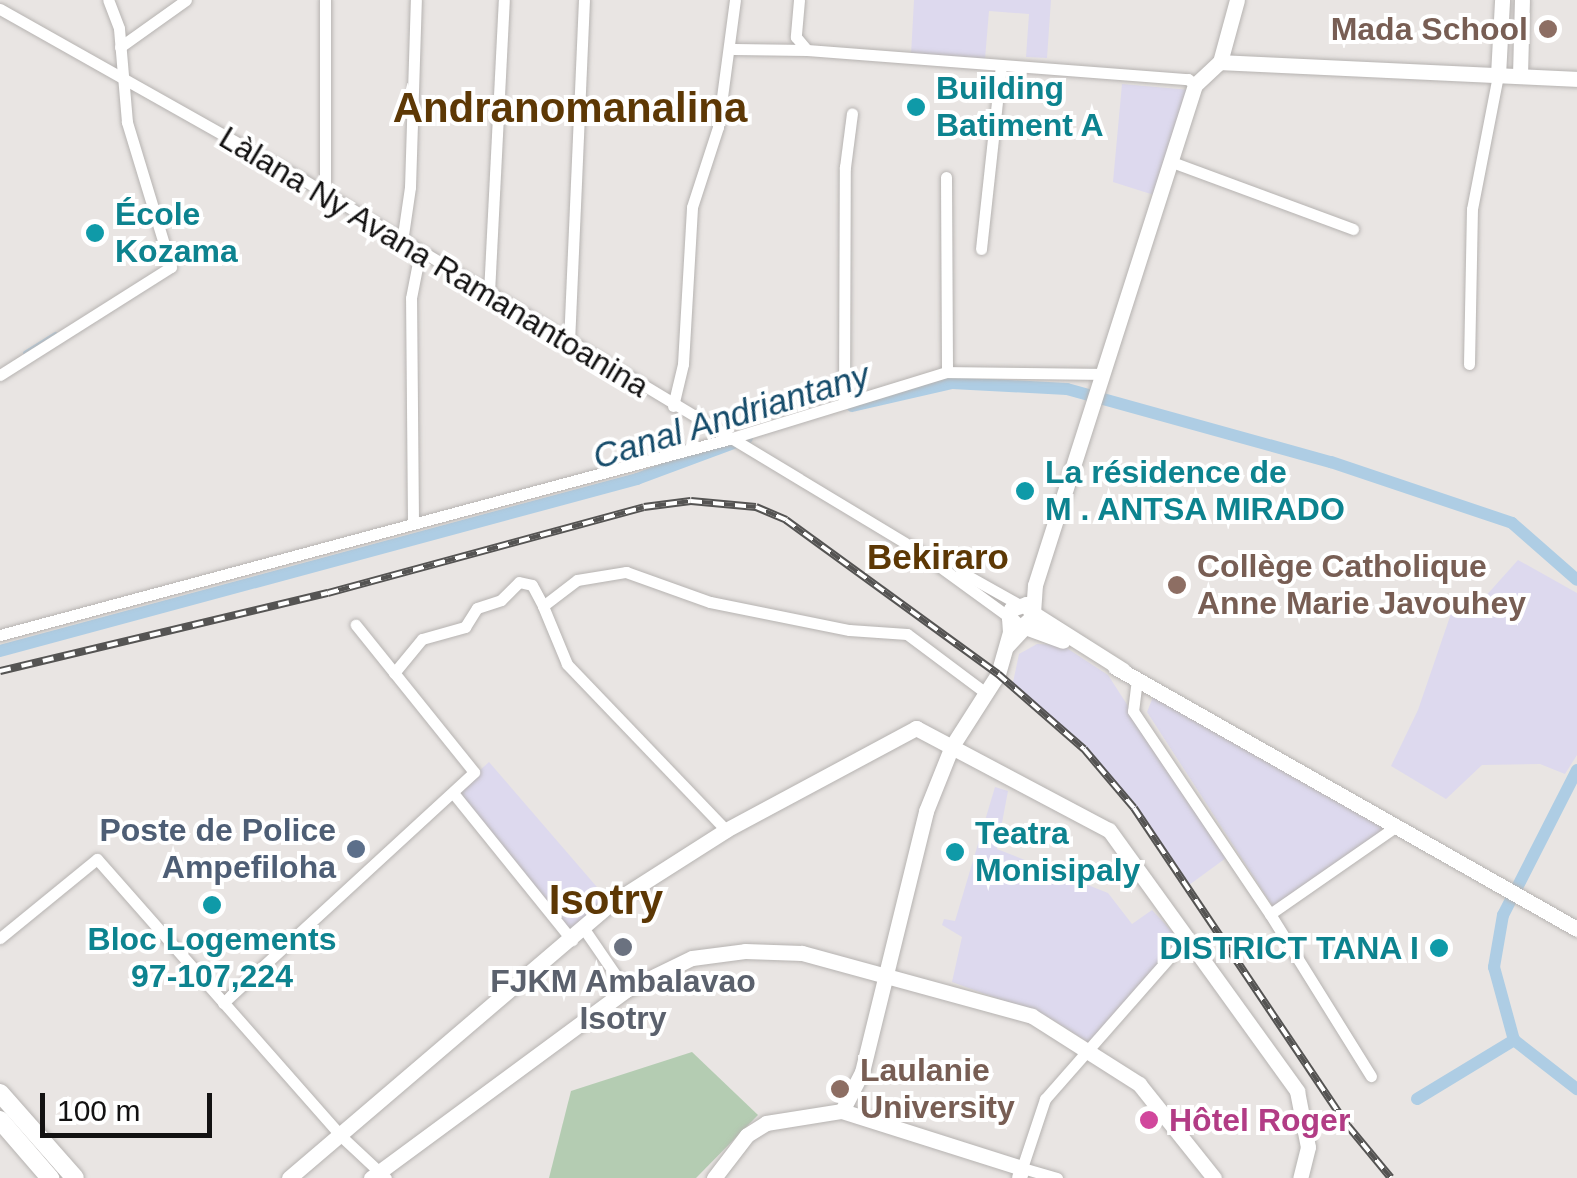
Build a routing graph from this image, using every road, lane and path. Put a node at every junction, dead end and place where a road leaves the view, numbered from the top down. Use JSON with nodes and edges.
{"nodes":[{"id":1,"x":108,"y":0,"type":"edge"},
{"id":2,"x":186,"y":0,"type":"edge"},
{"id":3,"x":325,"y":0,"type":"edge"},
{"id":4,"x":416,"y":0,"type":"edge"},
{"id":5,"x":504,"y":0,"type":"edge"},
{"id":6,"x":584,"y":0,"type":"edge"},
{"id":7,"x":736,"y":0,"type":"edge"},
{"id":8,"x":799,"y":0,"type":"edge"},
{"id":9,"x":1237,"y":0,"type":"edge"},
{"id":10,"x":1502,"y":0,"type":"edge"},
{"id":11,"x":1522,"y":0,"type":"edge"},
{"id":12,"x":0,"y":8,"type":"edge"},
{"id":13,"x":120,"y":47,"type":"junction"},
{"id":14,"x":734,"y":49,"type":"junction"},
{"id":15,"x":807,"y":50,"type":"junction"},
{"id":16,"x":1220,"y":62,"type":"junction"},
{"id":17,"x":1000,"y":66,"type":"junction"},
{"id":18,"x":119,"y":72,"type":"junction"},
{"id":19,"x":1498,"y":74,"type":"junction"},
{"id":20,"x":1520,"y":75,"type":"junction"},
{"id":21,"x":1577,"y":79,"type":"edge"},
{"id":22,"x":1195,"y":85,"type":"junction"},
{"id":23,"x":852,"y":113,"type":"dead end"},
{"id":24,"x":1172,"y":162,"type":"junction"},
{"id":25,"x":946,"y":177,"type":"dead end"},
{"id":26,"x":324,"y":193,"type":"junction"},
{"id":27,"x":1354,"y":229,"type":"dead end"},
{"id":28,"x":402,"y":242,"type":"junction"},
{"id":29,"x":981,"y":249,"type":"dead end"},
{"id":30,"x":420,"y":252,"type":"junction"},
{"id":31,"x":489,"y":294,"type":"junction"},
{"id":32,"x":569,"y":342,"type":"junction"},
{"id":33,"x":1469,"y":364,"type":"dead end"},
{"id":34,"x":947,"y":372,"type":"junction"},
{"id":35,"x":1102,"y":374,"type":"junction"},
{"id":36,"x":0,"y":375,"type":"edge"},
{"id":37,"x":844,"y":403,"type":"junction"},
{"id":38,"x":672,"y":406,"type":"junction"},
{"id":39,"x":730,"y":439,"type":"junction"},
{"id":40,"x":413,"y":522,"type":"junction"},
{"id":41,"x":542,"y":606,"type":"junction"},
{"id":42,"x":1021,"y":615,"type":"junction"},
{"id":43,"x":356,"y":625,"type":"dead end"},
{"id":44,"x":0,"y":635,"type":"edge"},
{"id":45,"x":394,"y":673,"type":"junction"},
{"id":46,"x":1130,"y":674,"type":"junction"},
{"id":47,"x":986,"y":694,"type":"junction"},
{"id":48,"x":952,"y":746,"type":"junction"},
{"id":49,"x":454,"y":794,"type":"junction"},
{"id":50,"x":1395,"y":827,"type":"junction"},
{"id":51,"x":726,"y":830,"type":"junction"},
{"id":52,"x":1270,"y":914,"type":"junction"},
{"id":53,"x":1577,"y":929,"type":"edge"},
{"id":54,"x":578,"y":935,"type":"junction"},
{"id":55,"x":0,"y":938,"type":"edge"},
{"id":56,"x":1184,"y":941,"type":"junction"},
{"id":57,"x":888,"y":976,"type":"junction"},
{"id":58,"x":626,"y":990,"type":"junction"},
{"id":59,"x":223,"y":1003,"type":"junction"},
{"id":60,"x":1091,"y":1051,"type":"junction"},
{"id":61,"x":1371,"y":1076,"type":"dead end"},
{"id":62,"x":0,"y":1093,"type":"edge"},
{"id":63,"x":842,"y":1111,"type":"junction"},
{"id":64,"x":0,"y":1120,"type":"edge"},
{"id":65,"x":342,"y":1137,"type":"junction"},
{"id":66,"x":1020,"y":1173,"type":"edge"},
{"id":67,"x":379,"y":1175,"type":"edge"},
{"id":68,"x":50,"y":1178,"type":"edge"},
{"id":69,"x":75,"y":1178,"type":"edge"},
{"id":70,"x":289,"y":1178,"type":"edge"},
{"id":71,"x":714,"y":1178,"type":"edge"},
{"id":72,"x":1057,"y":1178,"type":"edge"},
{"id":73,"x":1214,"y":1178,"type":"edge"},
{"id":74,"x":1300,"y":1178,"type":"edge"}],
"edges":[{"from":1,"to":13,"type":"street"},
{"from":2,"to":13,"type":"street"},
{"from":3,"to":26,"type":"street"},
{"from":4,"to":28,"type":"street"},
{"from":5,"to":31,"type":"street"},
{"from":6,"to":32,"type":"street"},
{"from":7,"to":14,"type":"street"},
{"from":8,"to":15,"type":"street"},
{"from":9,"to":16,"type":"street"},
{"from":10,"to":19,"type":"street"},
{"from":11,"to":20,"type":"street"},
{"from":12,"to":18,"type":"street","name":"Làlana Ny Avana Ramanantoanina"},
{"from":13,"to":18,"type":"street"},
{"from":14,"to":15,"type":"street"},
{"from":14,"to":38,"type":"street"},
{"from":15,"to":17,"type":"street"},
{"from":16,"to":19,"type":"street"},
{"from":16,"to":22,"type":"street"},
{"from":17,"to":22,"type":"street"},
{"from":17,"to":29,"type":"street"},
{"from":18,"to":26,"type":"street","name":"Làlana Ny Avana Ramanantoanina"},
{"from":18,"to":36,"type":"street"},
{"from":19,"to":20,"type":"street"},
{"from":19,"to":33,"type":"street"},
{"from":20,"to":21,"type":"street"},
{"from":22,"to":24,"type":"street"},
{"from":23,"to":37,"type":"street"},
{"from":24,"to":27,"type":"street"},
{"from":24,"to":35,"type":"street"},
{"from":25,"to":34,"type":"street"},
{"from":26,"to":28,"type":"street","name":"Làlana Ny Avana Ramanantoanina"},
{"from":28,"to":30,"type":"street","name":"Làlana Ny Avana Ramanantoanina"},
{"from":30,"to":31,"type":"street","name":"Làlana Ny Avana Ramanantoanina"},
{"from":30,"to":40,"type":"street"},
{"from":31,"to":32,"type":"street","name":"Làlana Ny Avana Ramanantoanina"},
{"from":32,"to":38,"type":"street","name":"Làlana Ny Avana Ramanantoanina"},
{"from":34,"to":35,"type":"street"},
{"from":34,"to":37,"type":"street"},
{"from":35,"to":42,"type":"street"},
{"from":37,"to":39,"type":"street"},
{"from":38,"to":39,"type":"street","name":"Làlana Ny Avana Ramanantoanina"},
{"from":39,"to":40,"type":"street"},
{"from":39,"to":42,"type":"street","name":"Làlana Ny Avana Ramanantoanina"},
{"from":40,"to":44,"type":"street"},
{"from":41,"to":45,"type":"street"},
{"from":41,"to":47,"type":"street"},
{"from":41,"to":51,"type":"street"},
{"from":42,"to":46,"type":"street"},
{"from":42,"to":47,"type":"street"},
{"from":43,"to":45,"type":"street"},
{"from":45,"to":49,"type":"street"},
{"from":46,"to":50,"type":"street"},
{"from":46,"to":52,"type":"street"},
{"from":47,"to":48,"type":"street"},
{"from":48,"to":51,"type":"street"},
{"from":48,"to":56,"type":"street"},
{"from":48,"to":57,"type":"street"},
{"from":49,"to":54,"type":"street"},
{"from":49,"to":59,"type":"street"},
{"from":50,"to":52,"type":"street"},
{"from":50,"to":53,"type":"street"},
{"from":51,"to":54,"type":"street"},
{"from":52,"to":61,"type":"street"},
{"from":54,"to":58,"type":"street"},
{"from":54,"to":65,"type":"street"},
{"from":55,"to":59,"type":"street"},
{"from":56,"to":60,"type":"street"},
{"from":56,"to":74,"type":"street"},
{"from":57,"to":58,"type":"street"},
{"from":57,"to":60,"type":"street"},
{"from":57,"to":63,"type":"street"},
{"from":58,"to":67,"type":"street"},
{"from":59,"to":65,"type":"street"},
{"from":60,"to":66,"type":"street"},
{"from":60,"to":73,"type":"street"},
{"from":62,"to":69,"type":"main road"},
{"from":63,"to":66,"type":"street"},
{"from":63,"to":71,"type":"street"},
{"from":64,"to":68,"type":"main road"},
{"from":65,"to":67,"type":"street"},
{"from":65,"to":70,"type":"street"},
{"from":66,"to":72,"type":"street"}]}
